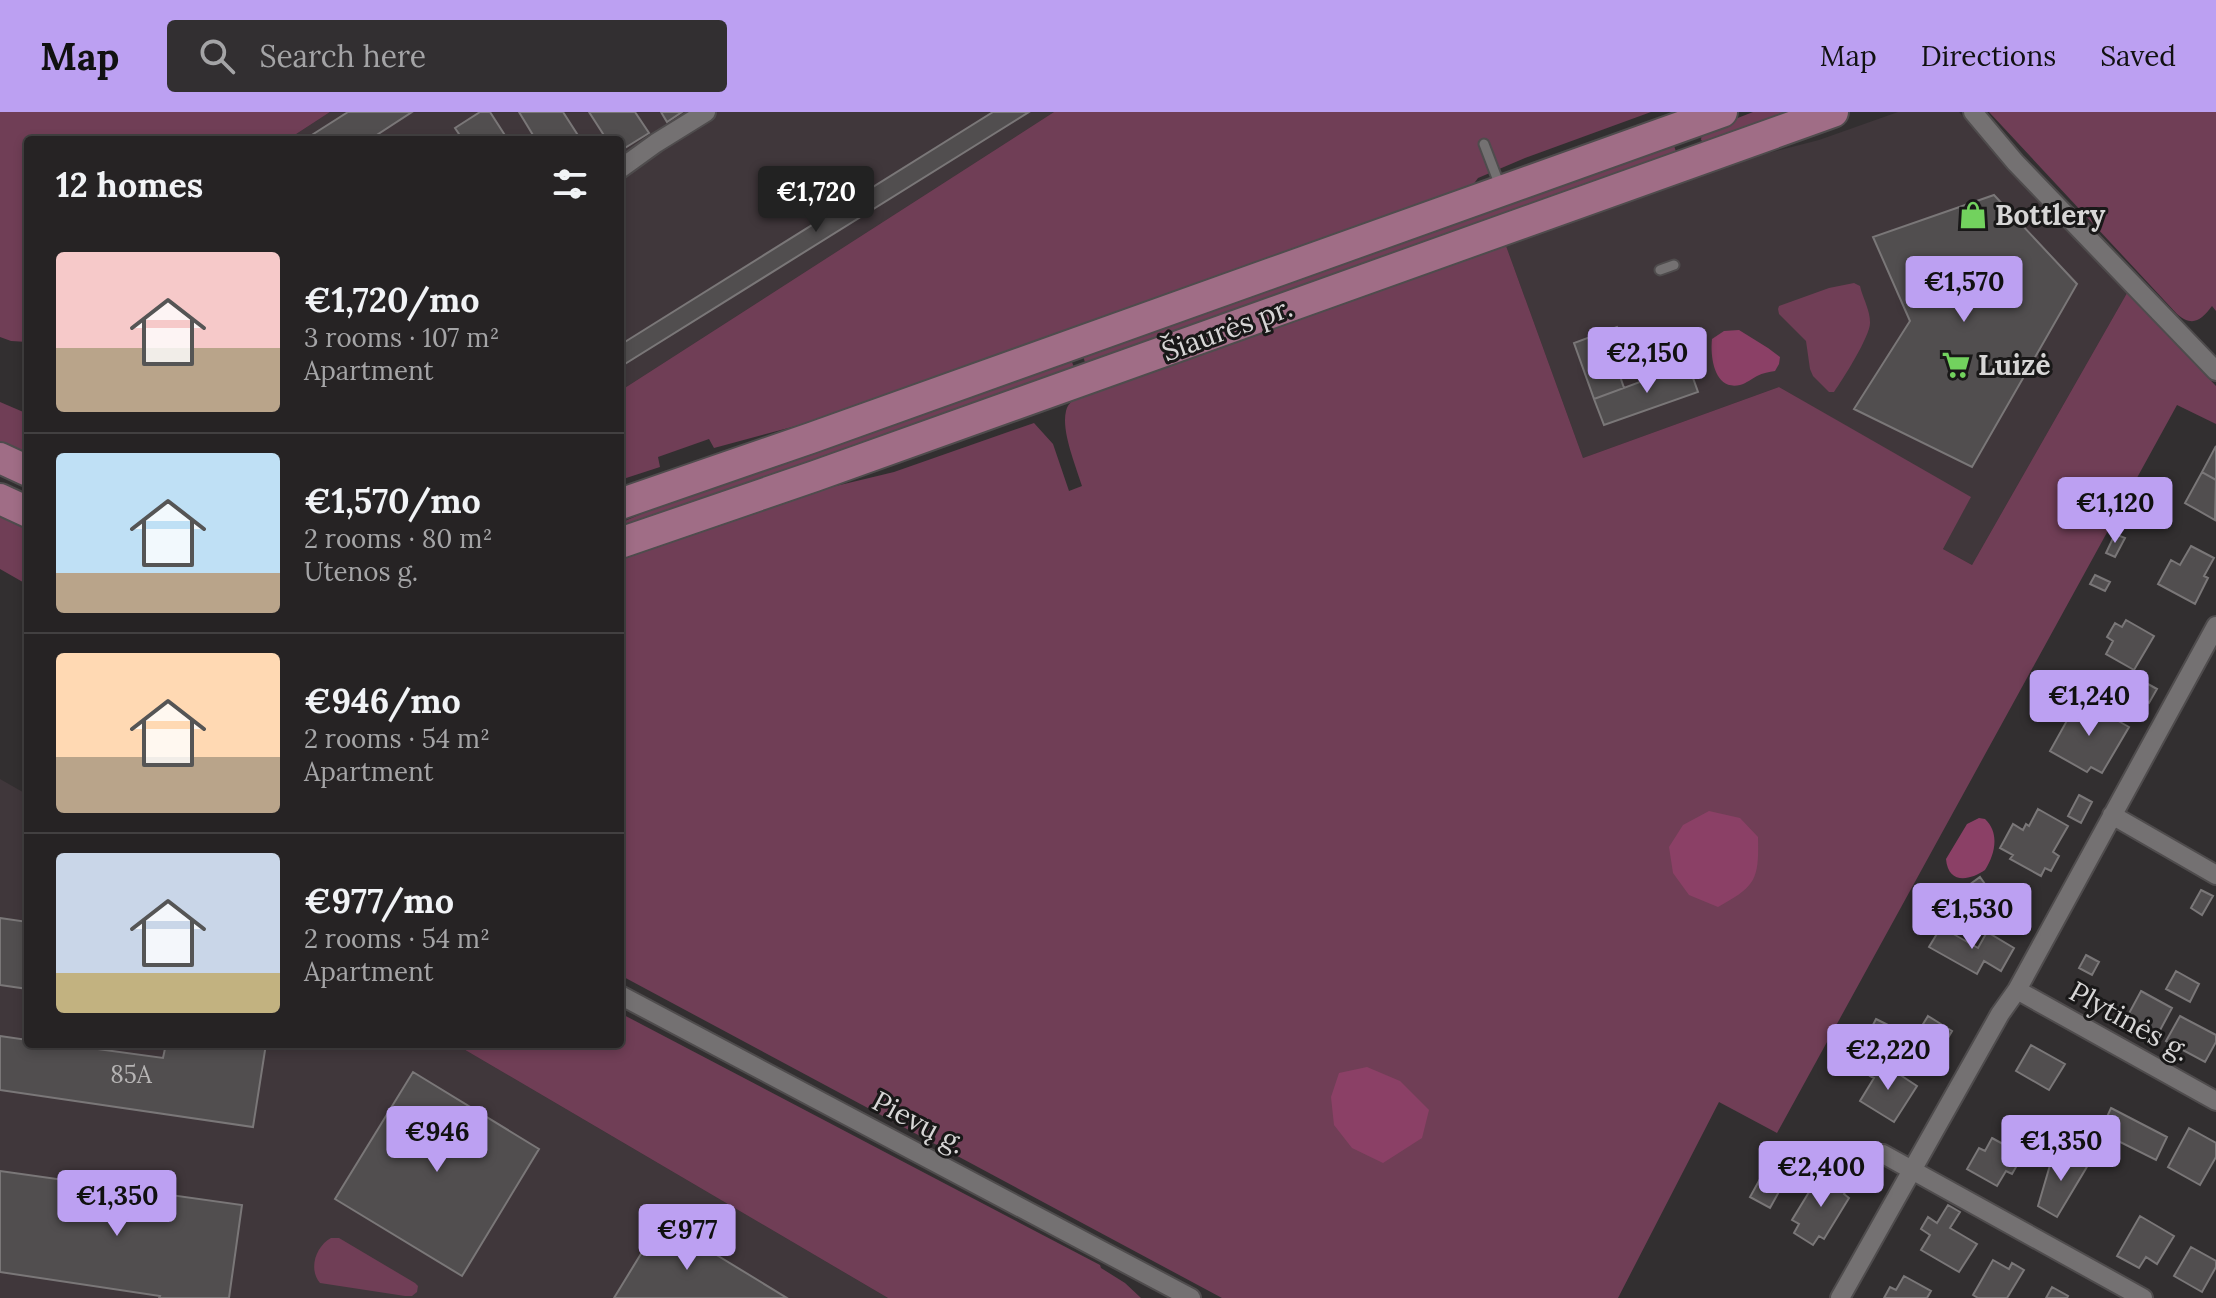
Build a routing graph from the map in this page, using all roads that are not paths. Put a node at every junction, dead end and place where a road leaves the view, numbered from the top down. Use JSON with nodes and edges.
{"nodes":[{"id":1,"x":706,"y":112,"type":"edge"},
{"id":2,"x":1833,"y":112,"type":"edge"},
{"id":3,"x":1973,"y":112,"type":"edge"},
{"id":4,"x":1710,"y":116,"type":"edge"},
{"id":5,"x":1484,"y":144,"type":"dead end"},
{"id":6,"x":1710,"y":156,"type":"junction"},
{"id":7,"x":624,"y":166,"type":"edge"},
{"id":8,"x":1502,"y":189,"type":"junction"},
{"id":9,"x":1674,"y":265,"type":"dead end"},
{"id":10,"x":1660,"y":270,"type":"dead end"},
{"id":11,"x":2216,"y":371,"type":"edge"},
{"id":12,"x":0,"y":458,"type":"edge"},
{"id":13,"x":24,"y":469,"type":"edge"},
{"id":14,"x":0,"y":499,"type":"edge"},
{"id":15,"x":624,"y":503,"type":"edge"},
{"id":16,"x":24,"y":510,"type":"edge"},
{"id":17,"x":624,"y":542,"type":"edge"},
{"id":18,"x":2213,"y":638,"type":"edge"},
{"id":19,"x":2112,"y":815,"type":"junction"},
{"id":20,"x":2216,"y":875,"type":"edge"},
{"id":21,"x":2017,"y":990,"type":"junction"},
{"id":22,"x":624,"y":997,"type":"edge"},
{"id":23,"x":2216,"y":1101,"type":"edge"},
{"id":24,"x":1883,"y":1154,"type":"dead end"},
{"id":25,"x":1913,"y":1171,"type":"junction"},
{"id":26,"x":1191,"y":1298,"type":"edge"},
{"id":27,"x":1840,"y":1298,"type":"edge"},
{"id":28,"x":2143,"y":1298,"type":"edge"}],
"edges":[{"from":1,"to":7,"type":"street"},
{"from":2,"to":6,"type":"main road","name":"Šiaurės pr."},
{"from":3,"to":11,"type":"street"},
{"from":4,"to":6,"type":"main road"},
{"from":4,"to":8,"type":"main road","name":"Šiaurės pr."},
{"from":5,"to":8,"type":"lane"},
{"from":6,"to":17,"type":"main road","name":"Šiaurės pr."},
{"from":8,"to":15,"type":"main road","name":"Šiaurės pr."},
{"from":9,"to":10,"type":"lane"},
{"from":12,"to":13,"type":"main road"},
{"from":14,"to":16,"type":"main road"},
{"from":18,"to":19,"type":"street"},
{"from":19,"to":20,"type":"street"},
{"from":19,"to":21,"type":"street"},
{"from":21,"to":23,"type":"street","name":"Plytinės g."},
{"from":21,"to":25,"type":"street"},
{"from":22,"to":26,"type":"street","name":"Pievų g."},
{"from":24,"to":25,"type":"street"},
{"from":25,"to":27,"type":"street"},
{"from":25,"to":28,"type":"street"}]}
